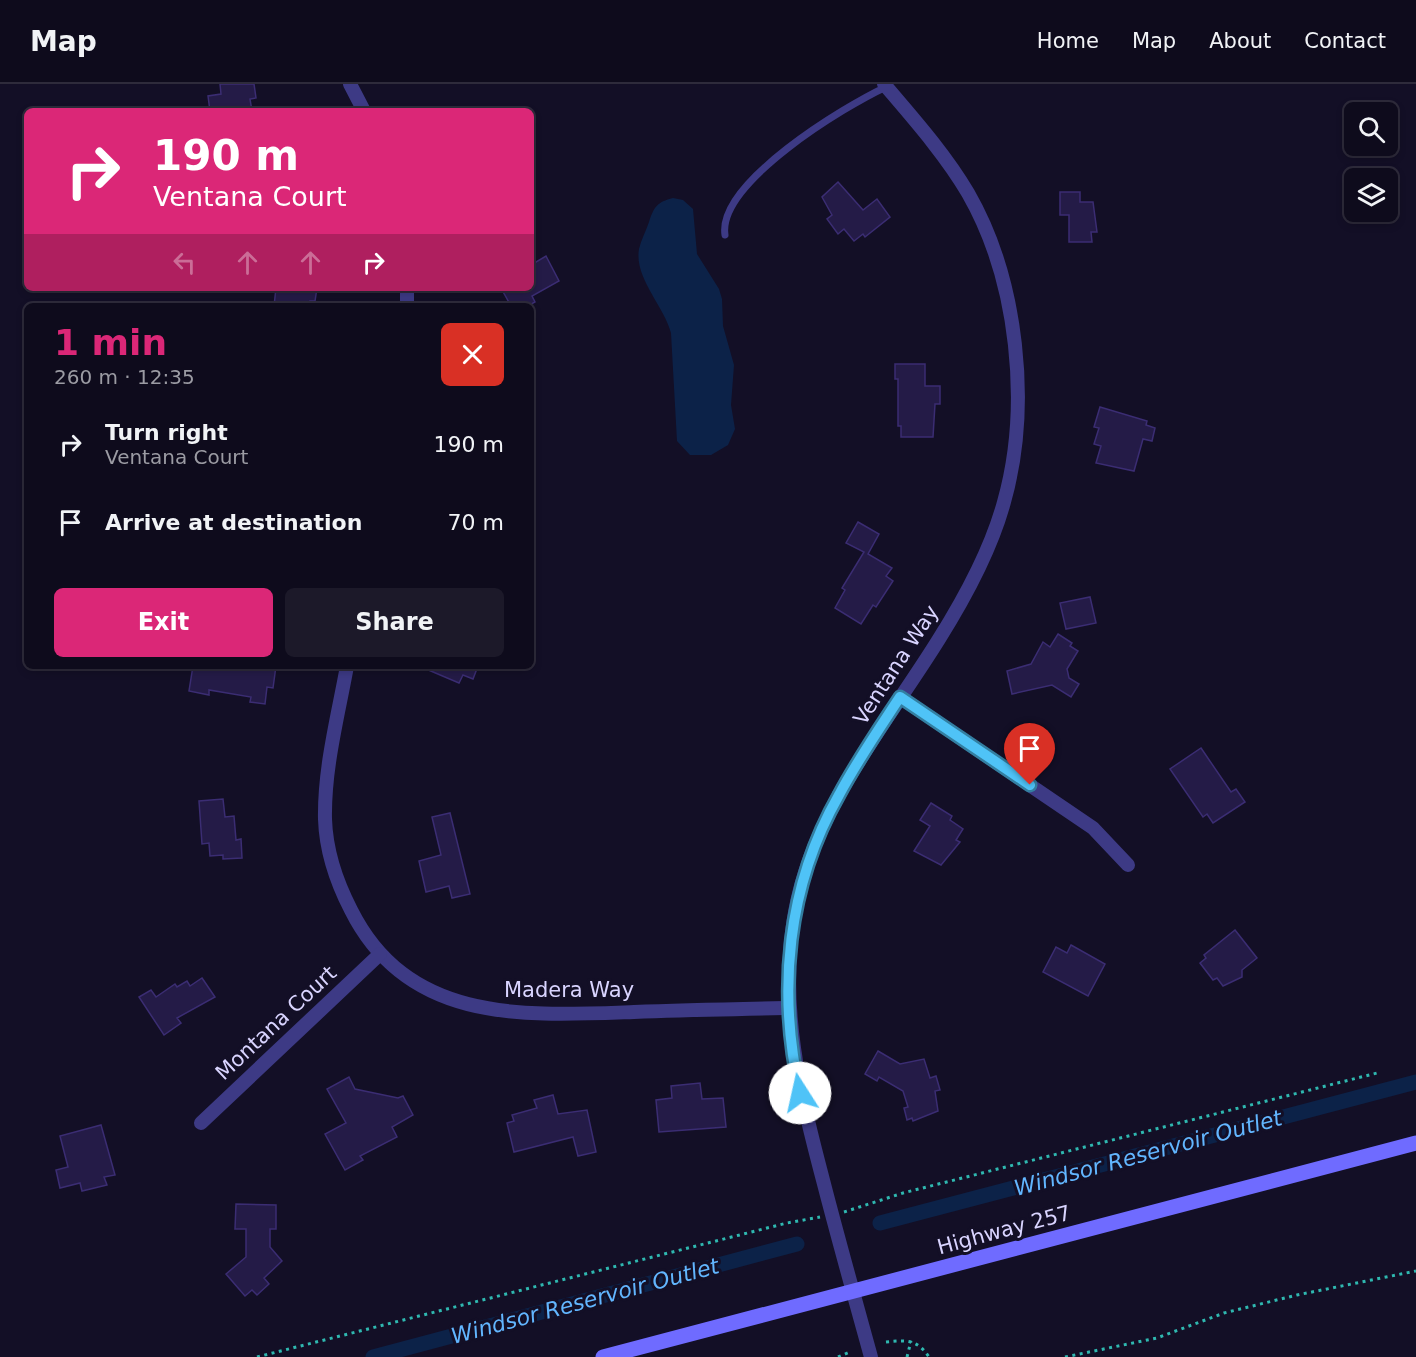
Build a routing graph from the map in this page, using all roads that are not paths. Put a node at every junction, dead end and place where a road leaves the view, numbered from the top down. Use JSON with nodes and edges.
{"nodes":[{"id":1,"x":350,"y":84,"type":"edge"},
{"id":2,"x":885,"y":86,"type":"edge"},
{"id":3,"x":362,"y":108,"type":"edge"},
{"id":4,"x":725,"y":235,"type":"dead end"},
{"id":5,"x":346,"y":669,"type":"edge"},
{"id":6,"x":900,"y":697,"type":"junction"},
{"id":7,"x":1128,"y":865,"type":"dead end"},
{"id":8,"x":380,"y":954,"type":"junction"},
{"id":9,"x":788,"y":1008,"type":"junction"},
{"id":10,"x":201,"y":1123,"type":"dead end"},
{"id":11,"x":1416,"y":1143,"type":"edge"},
{"id":12,"x":852,"y":1291,"type":"junction"},
{"id":13,"x":603,"y":1357,"type":"edge"},
{"id":14,"x":871,"y":1357,"type":"edge"}],
"edges":[{"from":1,"to":3,"type":"street"},
{"from":2,"to":4,"type":"lane"},
{"from":2,"to":6,"type":"street","name":"Ventana Way"},
{"from":5,"to":8,"type":"street","name":"Madera Way"},
{"from":6,"to":7,"type":"street"},
{"from":6,"to":9,"type":"street","name":"Ventana Way"},
{"from":8,"to":9,"type":"street","name":"Madera Way"},
{"from":8,"to":10,"type":"street","name":"Montana Court"},
{"from":9,"to":12,"type":"street","name":"Ventana Way"},
{"from":11,"to":12,"type":"main road","name":"Highway 257"},
{"from":12,"to":13,"type":"main road","name":"Highway 257"},
{"from":12,"to":14,"type":"street","name":"Ventana Way"}]}
